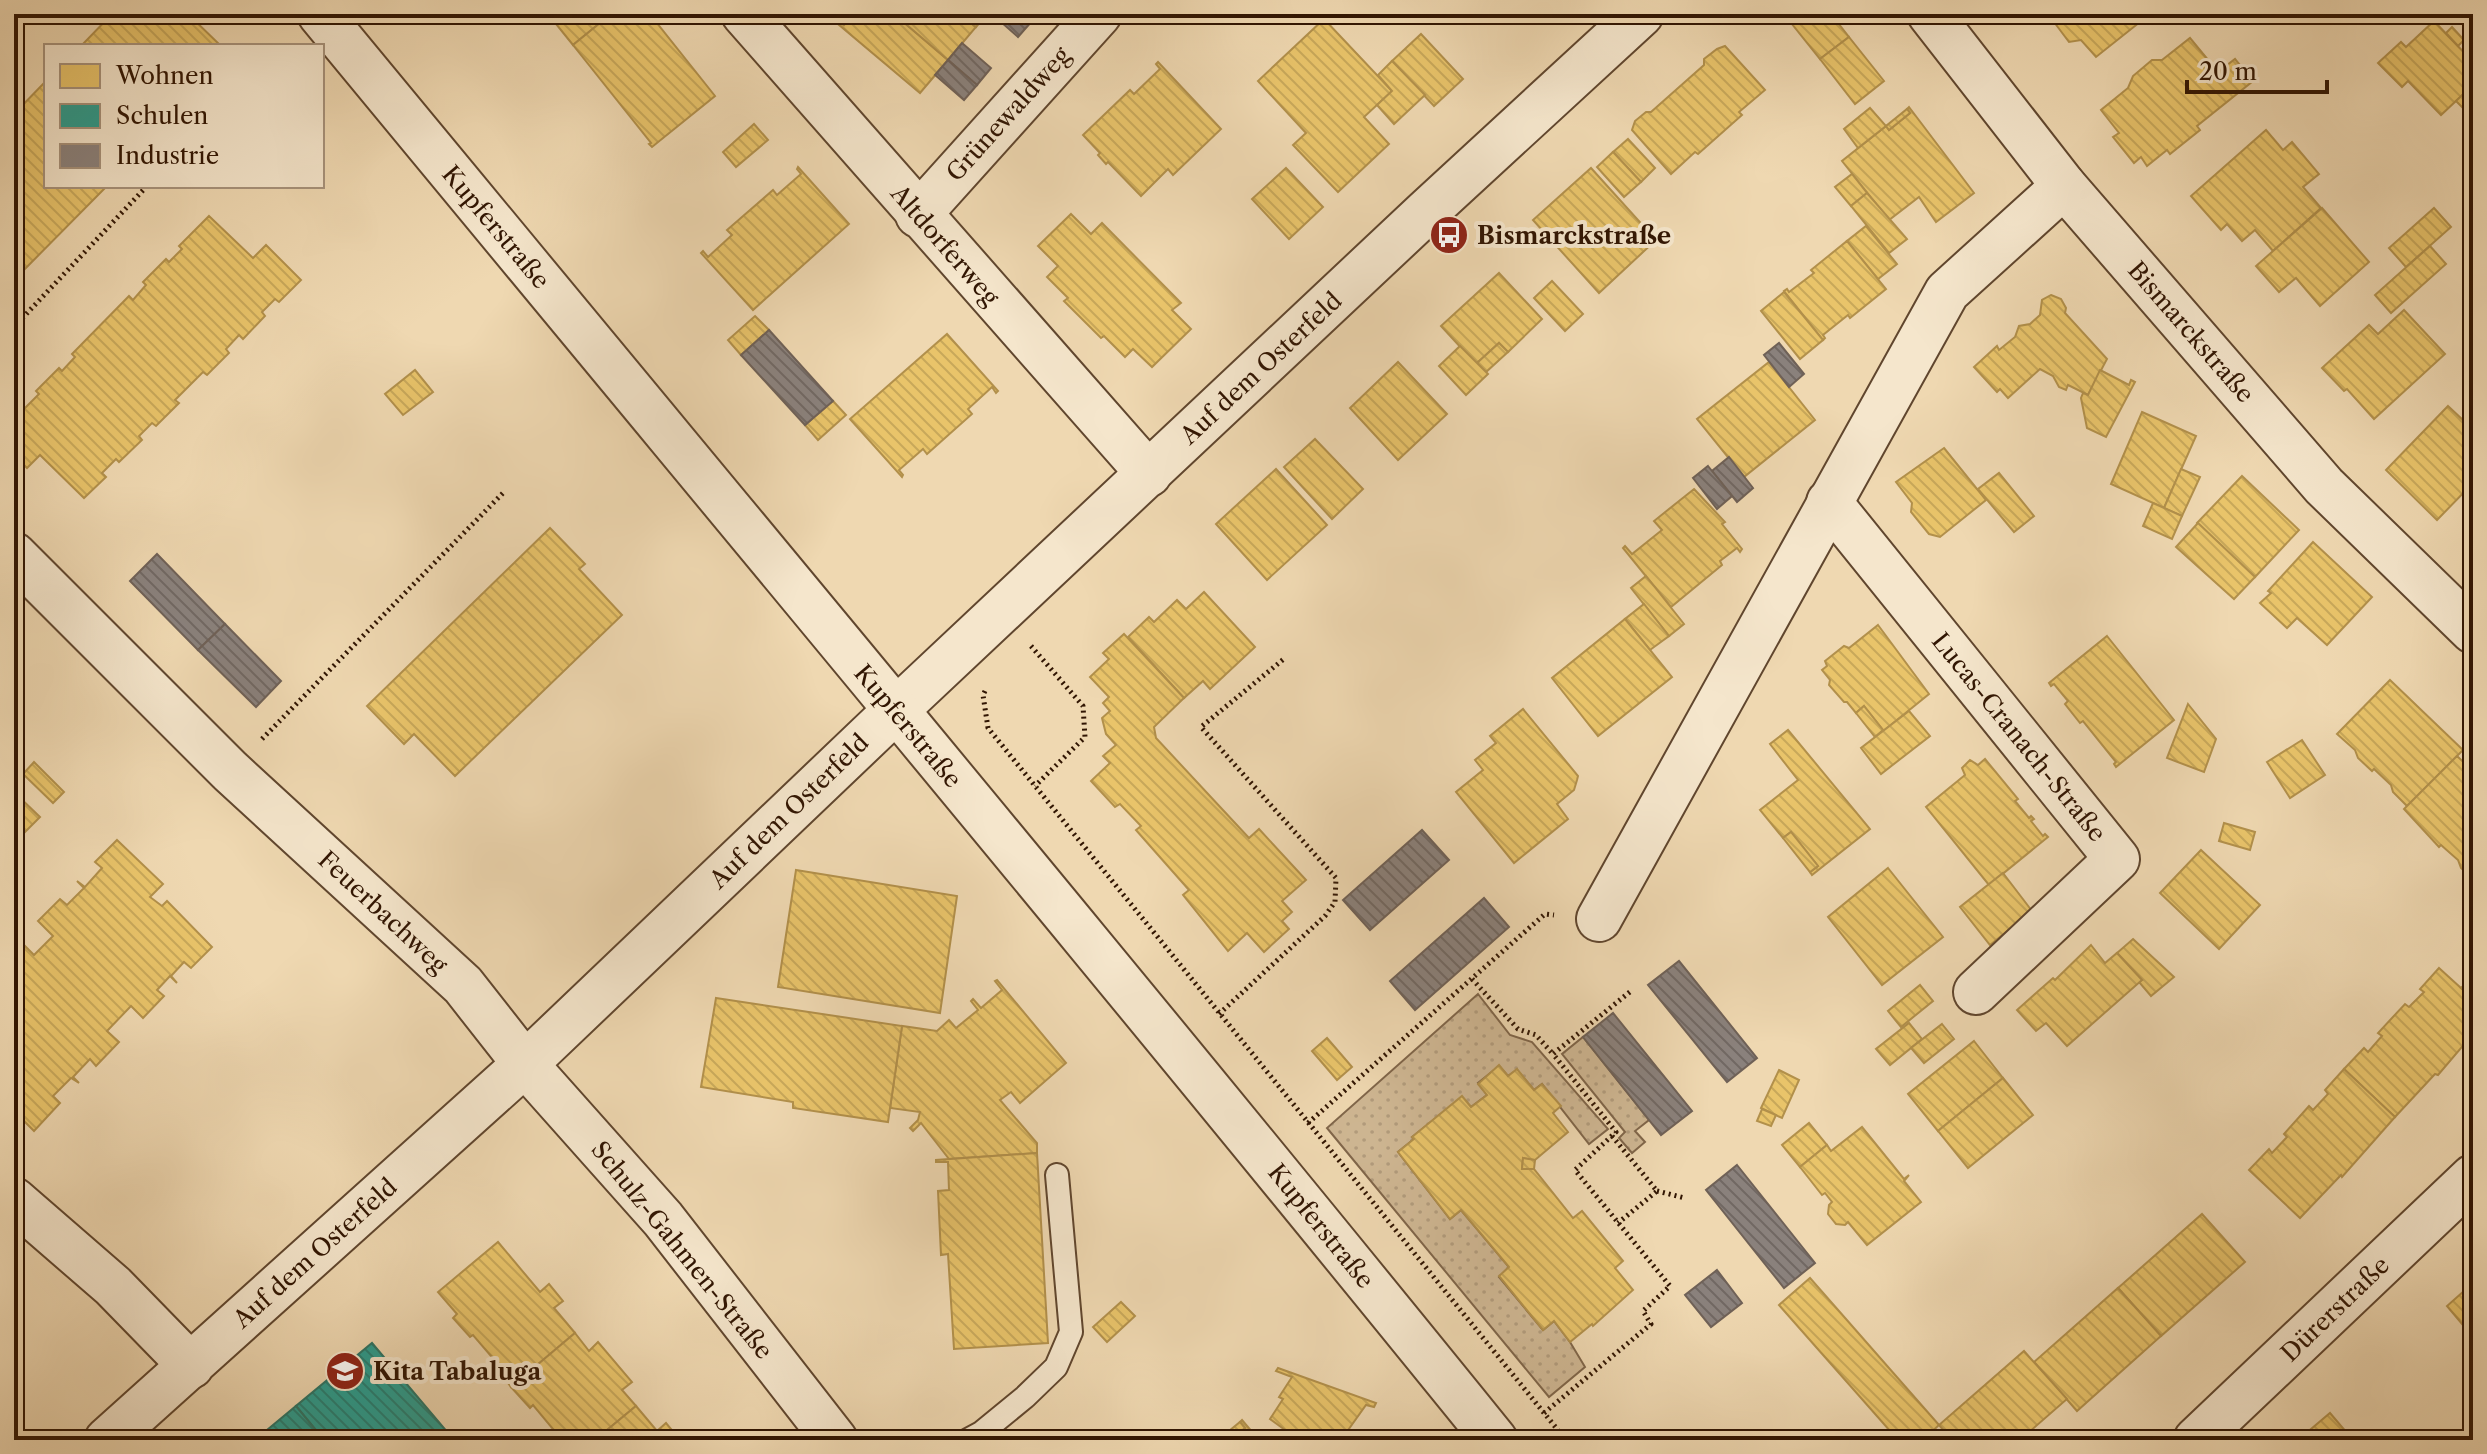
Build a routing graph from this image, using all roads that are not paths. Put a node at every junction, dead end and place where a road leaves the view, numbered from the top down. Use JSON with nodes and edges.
{"nodes":[{"id":1,"x":320,"y":14,"type":"edge"},
{"id":2,"x":744,"y":14,"type":"edge"},
{"id":3,"x":1099,"y":14,"type":"edge"},
{"id":4,"x":1641,"y":14,"type":"edge"},
{"id":5,"x":1930,"y":14,"type":"edge"},
{"id":6,"x":2064,"y":186,"type":"junction"},
{"id":7,"x":918,"y":215,"type":"junction"},
{"id":8,"x":1149,"y":474,"type":"junction"},
{"id":9,"x":1829,"y":502,"type":"junction"},
{"id":10,"x":14,"y":555,"type":"edge"},
{"id":11,"x":2473,"y":631,"type":"edge"},
{"id":12,"x":895,"y":711,"type":"junction"},
{"id":13,"x":1599,"y":919,"type":"road end"},
{"id":14,"x":1976,"y":992,"type":"dead end"},
{"id":15,"x":525,"y":1064,"type":"junction"},
{"id":16,"x":1057,"y":1175,"type":"dead end"},
{"id":17,"x":2473,"y":1177,"type":"edge"},
{"id":18,"x":14,"y":1200,"type":"edge"},
{"id":19,"x":191,"y":1366,"type":"junction"},
{"id":20,"x":107,"y":1440,"type":"edge"},
{"id":21,"x":835,"y":1440,"type":"edge"},
{"id":22,"x":968,"y":1440,"type":"edge"},
{"id":23,"x":1495,"y":1440,"type":"edge"},
{"id":24,"x":2196,"y":1440,"type":"edge"}],
"edges":[{"from":1,"to":12,"type":"street","name":"Kupferstraße"},
{"from":2,"to":7,"type":"street","name":"Altdorferweg"},
{"from":3,"to":7,"type":"street","name":"Grünewaldweg"},
{"from":4,"to":8,"type":"street","name":"Auf dem Osterfeld"},
{"from":5,"to":6,"type":"street","name":"Bismarckstraße"},
{"from":6,"to":9,"type":"street"},
{"from":6,"to":11,"type":"street","name":"Bismarckstraße"},
{"from":7,"to":8,"type":"street","name":"Altdorferweg"},
{"from":8,"to":12,"type":"street","name":"Auf dem Osterfeld"},
{"from":9,"to":13,"type":"street"},
{"from":9,"to":14,"type":"street","name":"Lucas-Cranach-Straße"},
{"from":10,"to":15,"type":"street","name":"Feuerbachweg"},
{"from":12,"to":15,"type":"street","name":"Auf dem Osterfeld"},
{"from":12,"to":23,"type":"street","name":"Kupferstraße"},
{"from":15,"to":19,"type":"street","name":"Auf dem Osterfeld"},
{"from":15,"to":21,"type":"street","name":"Schulz-Gahmen-Straße"},
{"from":16,"to":22,"type":"lane"},
{"from":17,"to":24,"type":"street","name":"Dürerstraße"},
{"from":18,"to":19,"type":"street"},
{"from":19,"to":20,"type":"street","name":"Auf dem Osterfeld"}]}
